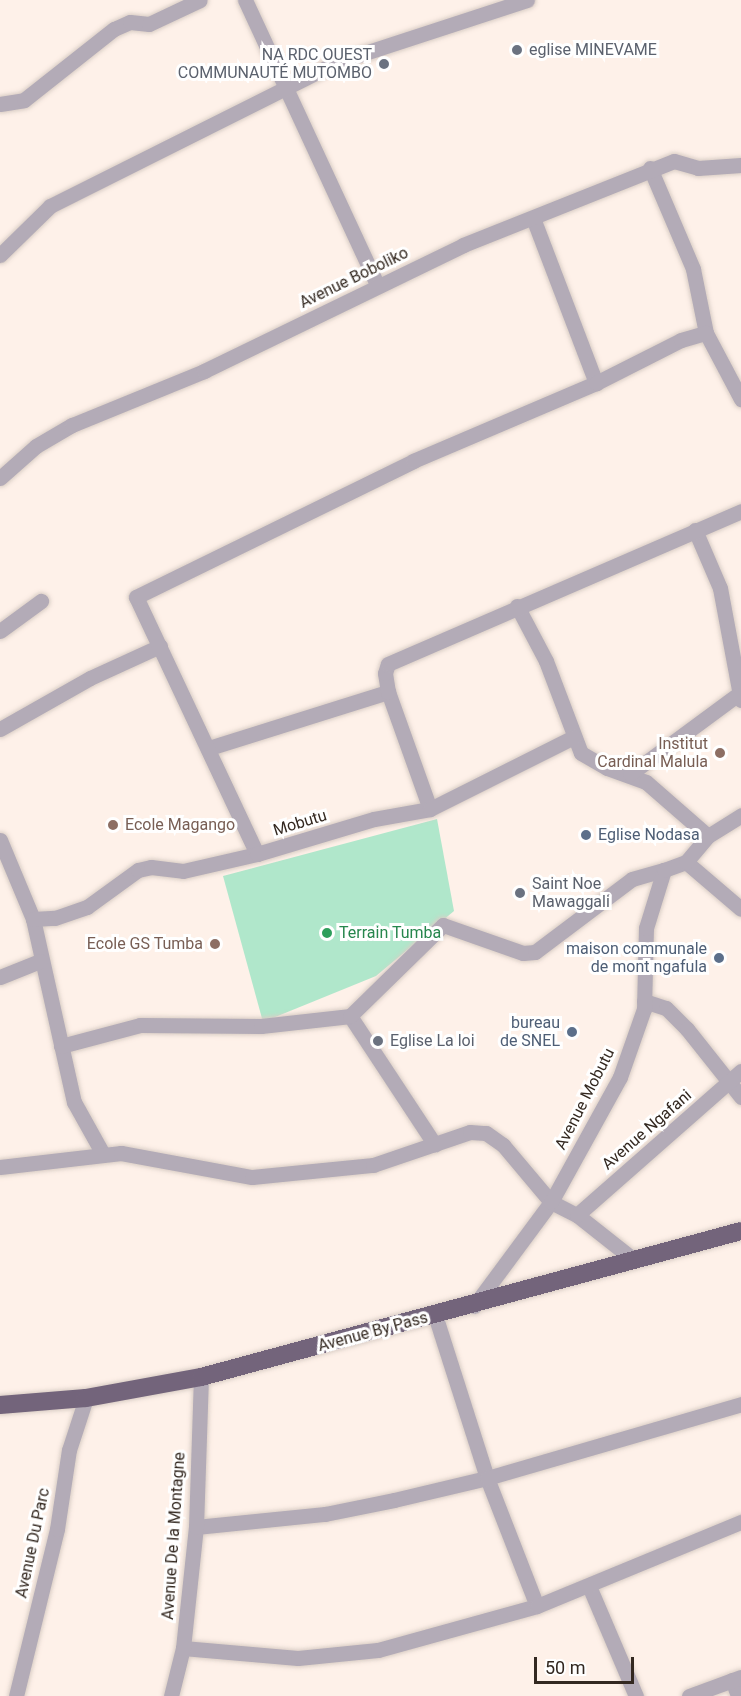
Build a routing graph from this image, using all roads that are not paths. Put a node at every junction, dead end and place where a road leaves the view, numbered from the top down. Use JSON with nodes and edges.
{"nodes":[{"id":1,"x":200,"y":0,"type":"edge"},
{"id":2,"x":245,"y":0,"type":"edge"},
{"id":3,"x":527,"y":0,"type":"edge"},
{"id":4,"x":286,"y":87,"type":"junction"},
{"id":5,"x":0,"y":104,"type":"edge"},
{"id":6,"x":741,"y":165,"type":"edge"},
{"id":7,"x":650,"y":168,"type":"junction"},
{"id":8,"x":533,"y":218,"type":"junction"},
{"id":9,"x":0,"y":255,"type":"edge"},
{"id":10,"x":378,"y":286,"type":"junction"},
{"id":11,"x":706,"y":333,"type":"junction"},
{"id":12,"x":596,"y":383,"type":"junction"},
{"id":13,"x":741,"y":399,"type":"edge"},
{"id":14,"x":0,"y":478,"type":"edge"},
{"id":15,"x":741,"y":511,"type":"edge"},
{"id":16,"x":695,"y":530,"type":"junction"},
{"id":17,"x":41,"y":601,"type":"dead end"},
{"id":18,"x":517,"y":606,"type":"junction"},
{"id":19,"x":0,"y":631,"type":"edge"},
{"id":20,"x":160,"y":646,"type":"junction"},
{"id":21,"x":388,"y":692,"type":"junction"},
{"id":22,"x":739,"y":697,"type":"edge"},
{"id":23,"x":0,"y":729,"type":"edge"},
{"id":24,"x":574,"y":737,"type":"junction"},
{"id":25,"x":209,"y":748,"type":"junction"},
{"id":26,"x":630,"y":774,"type":"junction"},
{"id":27,"x":430,"y":809,"type":"junction"},
{"id":28,"x":741,"y":815,"type":"edge"},
{"id":29,"x":708,"y":836,"type":"junction"},
{"id":30,"x":0,"y":840,"type":"edge"},
{"id":31,"x":257,"y":854,"type":"junction"},
{"id":32,"x":686,"y":862,"type":"junction"},
{"id":33,"x":664,"y":870,"type":"junction"},
{"id":34,"x":741,"y":909,"type":"edge"},
{"id":35,"x":33,"y":919,"type":"junction"},
{"id":36,"x":40,"y":961,"type":"junction"},
{"id":37,"x":0,"y":977,"type":"edge"},
{"id":38,"x":644,"y":1001,"type":"junction"},
{"id":39,"x":350,"y":1016,"type":"junction"},
{"id":40,"x":61,"y":1046,"type":"junction"},
{"id":41,"x":741,"y":1071,"type":"edge"},
{"id":42,"x":729,"y":1082,"type":"junction"},
{"id":43,"x":741,"y":1097,"type":"edge"},
{"id":44,"x":435,"y":1145,"type":"junction"},
{"id":45,"x":103,"y":1154,"type":"junction"},
{"id":46,"x":0,"y":1167,"type":"edge"},
{"id":47,"x":551,"y":1202,"type":"junction"},
{"id":48,"x":577,"y":1215,"type":"junction"},
{"id":49,"x":741,"y":1231,"type":"edge"},
{"id":50,"x":634,"y":1260,"type":"junction"},
{"id":51,"x":474,"y":1306,"type":"junction"},
{"id":52,"x":435,"y":1315,"type":"junction"},
{"id":53,"x":201,"y":1377,"type":"junction"},
{"id":54,"x":86,"y":1398,"type":"junction"},
{"id":55,"x":741,"y":1404,"type":"edge"},
{"id":56,"x":0,"y":1405,"type":"edge"},
{"id":57,"x":487,"y":1478,"type":"junction"},
{"id":58,"x":741,"y":1522,"type":"edge"},
{"id":59,"x":196,"y":1527,"type":"junction"},
{"id":60,"x":589,"y":1586,"type":"junction"},
{"id":61,"x":537,"y":1606,"type":"junction"},
{"id":62,"x":183,"y":1648,"type":"junction"},
{"id":63,"x":737,"y":1678,"type":"edge"},
{"id":64,"x":16,"y":1696,"type":"edge"},
{"id":65,"x":171,"y":1696,"type":"edge"},
{"id":66,"x":636,"y":1696,"type":"edge"},
{"id":67,"x":689,"y":1696,"type":"edge"},
{"id":68,"x":738,"y":1696,"type":"edge"}],
"edges":[{"from":1,"to":5,"type":"street"},
{"from":2,"to":4,"type":"street"},
{"from":3,"to":4,"type":"street"},
{"from":4,"to":9,"type":"street"},
{"from":4,"to":10,"type":"street"},
{"from":6,"to":7,"type":"street","name":"Avenue Boboliko"},
{"from":7,"to":8,"type":"street","name":"Avenue Boboliko"},
{"from":7,"to":11,"type":"street"},
{"from":8,"to":10,"type":"street","name":"Avenue Boboliko"},
{"from":8,"to":12,"type":"street"},
{"from":10,"to":14,"type":"street","name":"Avenue Boboliko"},
{"from":11,"to":12,"type":"street"},
{"from":11,"to":13,"type":"street"},
{"from":12,"to":20,"type":"street"},
{"from":15,"to":16,"type":"street"},
{"from":16,"to":18,"type":"street"},
{"from":16,"to":22,"type":"street"},
{"from":17,"to":19,"type":"street"},
{"from":18,"to":21,"type":"street"},
{"from":18,"to":24,"type":"street"},
{"from":20,"to":23,"type":"street"},
{"from":20,"to":25,"type":"street"},
{"from":21,"to":25,"type":"street"},
{"from":21,"to":27,"type":"street"},
{"from":22,"to":26,"type":"street"},
{"from":24,"to":26,"type":"street"},
{"from":24,"to":27,"type":"street","name":"Mobutu"},
{"from":25,"to":31,"type":"street"},
{"from":26,"to":29,"type":"street"},
{"from":27,"to":31,"type":"street","name":"Mobutu"},
{"from":28,"to":29,"type":"street"},
{"from":29,"to":32,"type":"street"},
{"from":30,"to":35,"type":"street"},
{"from":31,"to":35,"type":"street","name":"Mobutu"},
{"from":32,"to":33,"type":"street"},
{"from":32,"to":34,"type":"street"},
{"from":33,"to":38,"type":"street","name":"Avenue Mobutu"},
{"from":33,"to":39,"type":"street"},
{"from":35,"to":36,"type":"street"},
{"from":36,"to":37,"type":"street"},
{"from":36,"to":40,"type":"street"},
{"from":38,"to":42,"type":"street"},
{"from":38,"to":47,"type":"street","name":"Avenue Mobutu"},
{"from":39,"to":40,"type":"street"},
{"from":39,"to":44,"type":"street"},
{"from":40,"to":45,"type":"street"},
{"from":41,"to":42,"type":"street","name":"Avenue Ngafani"},
{"from":42,"to":43,"type":"street"},
{"from":42,"to":48,"type":"street","name":"Avenue Ngafani"},
{"from":44,"to":45,"type":"street"},
{"from":44,"to":47,"type":"street"},
{"from":45,"to":46,"type":"street"},
{"from":47,"to":48,"type":"street"},
{"from":47,"to":51,"type":"street","name":"Avenue Mobutu"},
{"from":48,"to":50,"type":"street"},
{"from":49,"to":50,"type":"highway","name":"Avenue By Pass"},
{"from":50,"to":51,"type":"highway","name":"Avenue By Pass"},
{"from":51,"to":52,"type":"highway","name":"Avenue By Pass"},
{"from":52,"to":53,"type":"highway","name":"Avenue By Pass"},
{"from":52,"to":57,"type":"street"},
{"from":53,"to":54,"type":"highway","name":"Avenue By Pass"},
{"from":53,"to":59,"type":"street","name":"Avenue De la Montagne"},
{"from":54,"to":56,"type":"highway","name":"Avenue By Pass"},
{"from":54,"to":64,"type":"street","name":"Avenue Du Parc"},
{"from":55,"to":57,"type":"street"},
{"from":57,"to":59,"type":"street"},
{"from":57,"to":61,"type":"street"},
{"from":58,"to":60,"type":"street"},
{"from":59,"to":62,"type":"street","name":"Avenue De la Montagne"},
{"from":60,"to":61,"type":"street"},
{"from":60,"to":66,"type":"street"},
{"from":61,"to":62,"type":"street"},
{"from":62,"to":65,"type":"street","name":"Avenue De la Montagne"},
{"from":63,"to":67,"type":"street"},
{"from":63,"to":68,"type":"street"}]}
